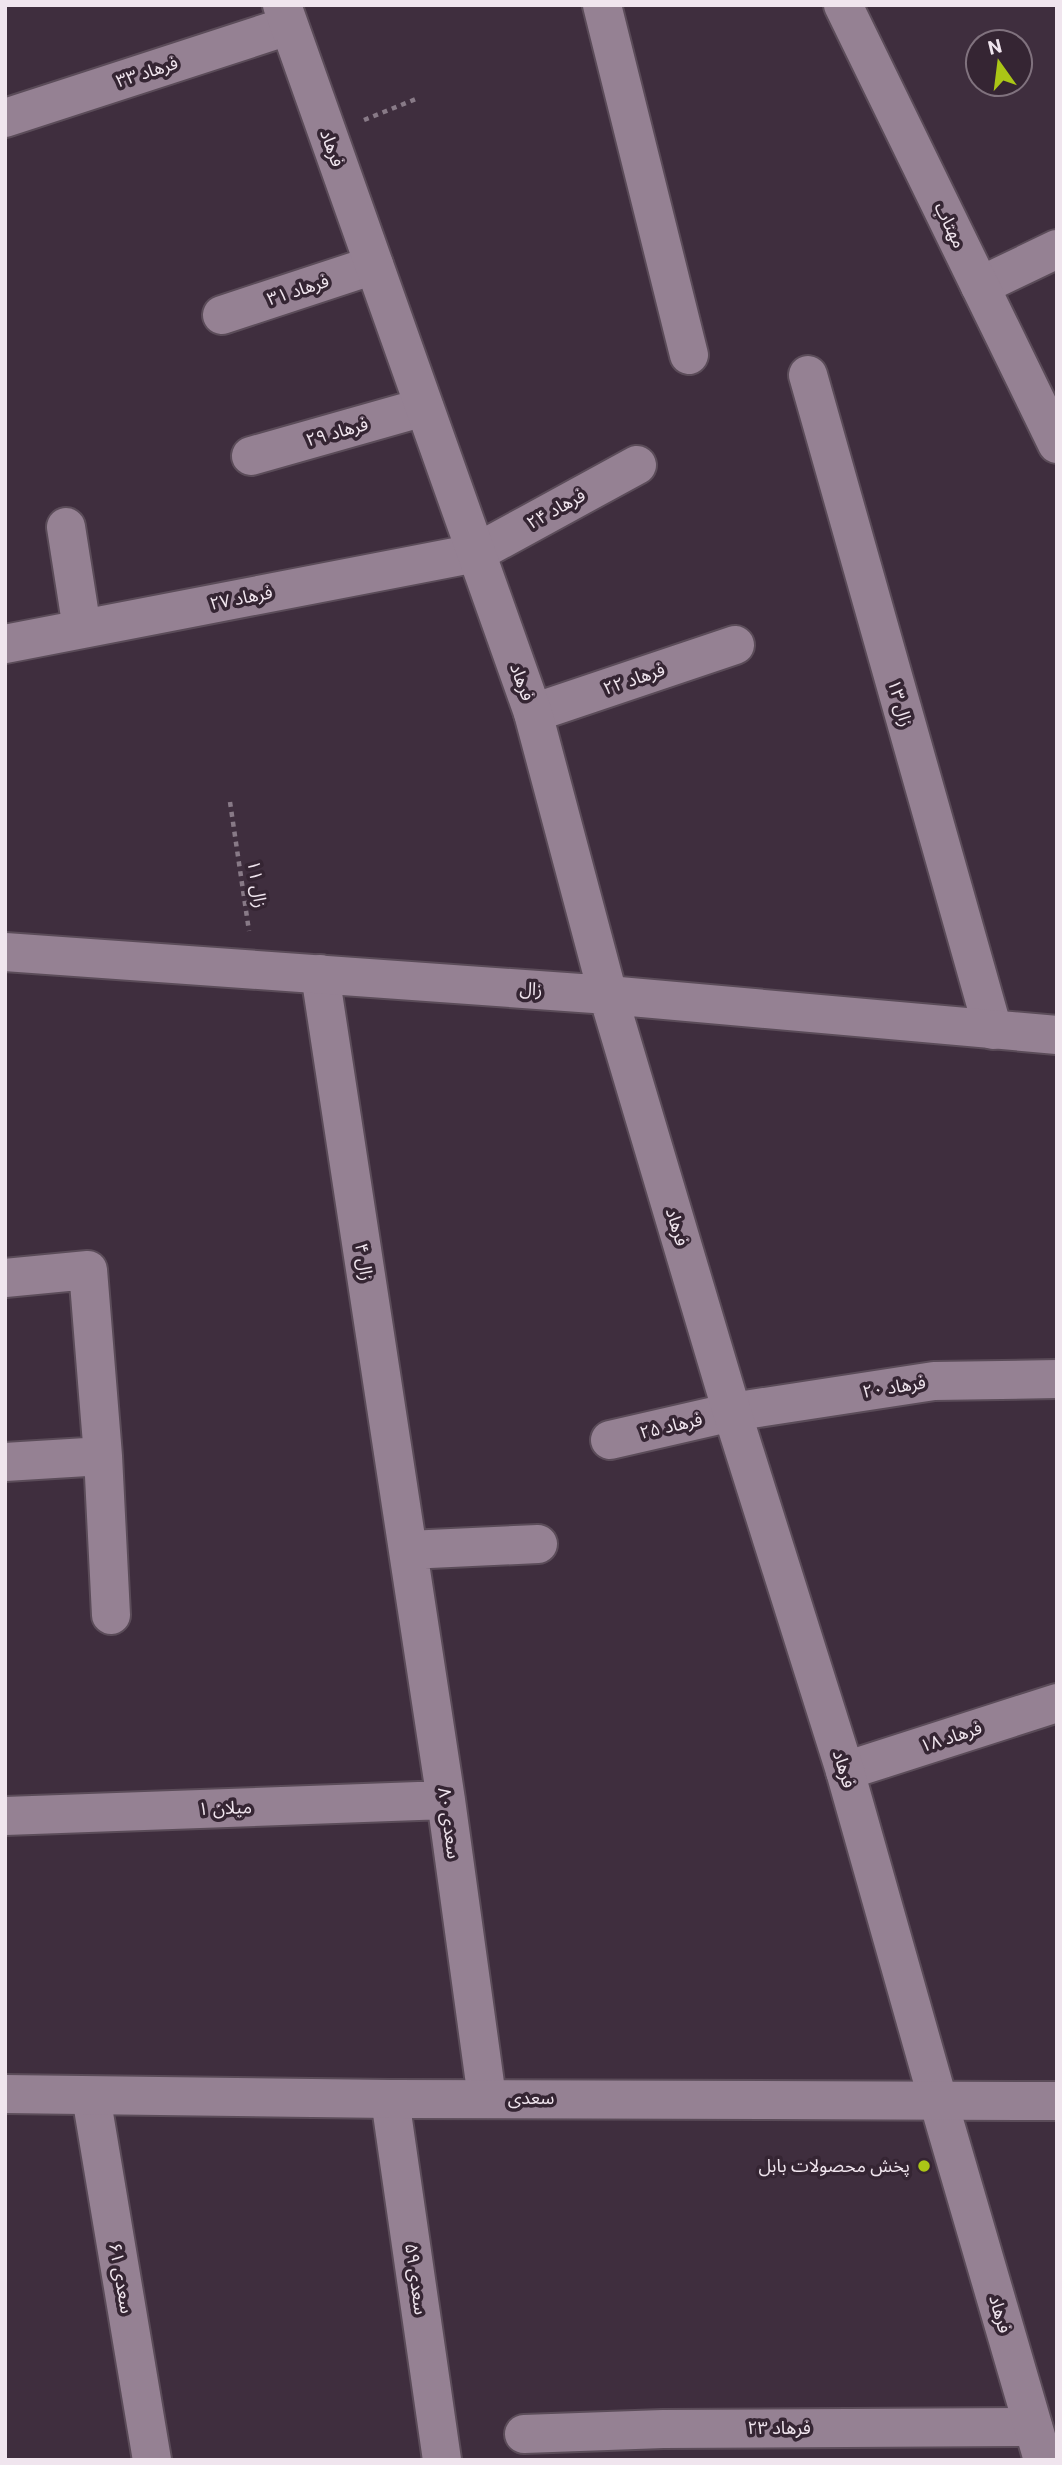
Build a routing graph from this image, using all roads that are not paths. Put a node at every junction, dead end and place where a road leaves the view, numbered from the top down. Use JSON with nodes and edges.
{"nodes":[{"id":1,"x":602,"y":5,"type":"edge"},
{"id":2,"x":843,"y":5,"type":"edge"},
{"id":3,"x":285,"y":16,"type":"edge"},
{"id":4,"x":5,"y":118,"type":"edge"},
{"id":5,"x":1057,"y":249,"type":"edge"},
{"id":6,"x":374,"y":265,"type":"junction"},
{"id":7,"x":980,"y":286,"type":"junction"},
{"id":8,"x":222,"y":315,"type":"dead end"},
{"id":9,"x":689,"y":355,"type":"dead end"},
{"id":10,"x":808,"y":375,"type":"dead end"},
{"id":11,"x":424,"y":407,"type":"junction"},
{"id":12,"x":1057,"y":444,"type":"edge"},
{"id":13,"x":251,"y":456,"type":"dead end"},
{"id":14,"x":637,"y":465,"type":"dead end"},
{"id":15,"x":66,"y":527,"type":"dead end"},
{"id":16,"x":476,"y":553,"type":"junction"},
{"id":17,"x":82,"y":629,"type":"junction"},
{"id":18,"x":5,"y":644,"type":"edge"},
{"id":19,"x":735,"y":645,"type":"dead end"},
{"id":20,"x":533,"y":713,"type":"junction"},
{"id":21,"x":5,"y":952,"type":"edge"},
{"id":22,"x":320,"y":974,"type":"junction"},
{"id":23,"x":608,"y":995,"type":"junction"},
{"id":24,"x":993,"y":1030,"type":"junction"},
{"id":25,"x":1057,"y":1035,"type":"edge"},
{"id":26,"x":5,"y":1278,"type":"edge"},
{"id":27,"x":1057,"y":1378,"type":"edge"},
{"id":28,"x":732,"y":1412,"type":"junction"},
{"id":29,"x":610,"y":1440,"type":"dead end"},
{"id":30,"x":103,"y":1456,"type":"junction"},
{"id":31,"x":5,"y":1462,"type":"edge"},
{"id":32,"x":538,"y":1544,"type":"dead end"},
{"id":33,"x":408,"y":1550,"type":"junction"},
{"id":34,"x":111,"y":1615,"type":"dead end"},
{"id":35,"x":1057,"y":1703,"type":"edge"},
{"id":36,"x":845,"y":1771,"type":"junction"},
{"id":37,"x":446,"y":1800,"type":"junction"},
{"id":38,"x":5,"y":1816,"type":"edge"},
{"id":39,"x":5,"y":2094,"type":"edge"},
{"id":40,"x":91,"y":2096,"type":"junction"},
{"id":41,"x":486,"y":2098,"type":"junction"},
{"id":42,"x":390,"y":2099,"type":"junction"},
{"id":43,"x":937,"y":2100,"type":"junction"},
{"id":44,"x":1057,"y":2101,"type":"edge"},
{"id":45,"x":524,"y":2434,"type":"dead end"},
{"id":46,"x":1038,"y":2443,"type":"edge"},
{"id":47,"x":667,"y":2444,"type":"edge"},
{"id":48,"x":152,"y":2460,"type":"edge"},
{"id":49,"x":442,"y":2460,"type":"edge"}],
"edges":[{"from":1,"to":9,"type":"street"},
{"from":2,"to":7,"type":"street","name":"مهتاب"},
{"from":3,"to":4,"type":"street","name":"فرهاد ۳۳"},
{"from":3,"to":6,"type":"street","name":"فرهاد"},
{"from":5,"to":7,"type":"street"},
{"from":6,"to":8,"type":"street","name":"فرهاد ۳۱"},
{"from":6,"to":11,"type":"street","name":"فرهاد"},
{"from":7,"to":12,"type":"street","name":"مهتاب"},
{"from":10,"to":24,"type":"street","name":"زال ۱۳"},
{"from":11,"to":13,"type":"street","name":"فرهاد ۲۹"},
{"from":11,"to":16,"type":"street","name":"فرهاد"},
{"from":14,"to":16,"type":"street","name":"فرهاد ۲۴"},
{"from":15,"to":17,"type":"street"},
{"from":16,"to":17,"type":"street","name":"فرهاد ۲۷"},
{"from":16,"to":20,"type":"street","name":"فرهاد"},
{"from":17,"to":18,"type":"street","name":"فرهاد ۲۷"},
{"from":19,"to":20,"type":"street","name":"فرهاد ۲۲"},
{"from":20,"to":23,"type":"street","name":"فرهاد"},
{"from":21,"to":22,"type":"street","name":"زال"},
{"from":22,"to":23,"type":"street","name":"زال"},
{"from":22,"to":33,"type":"street","name":"زال ۴"},
{"from":23,"to":24,"type":"street","name":"زال"},
{"from":23,"to":28,"type":"street","name":"فرهاد"},
{"from":24,"to":25,"type":"street","name":"زال"},
{"from":26,"to":30,"type":"street"},
{"from":27,"to":28,"type":"street","name":"فرهاد ۲۰"},
{"from":28,"to":29,"type":"street","name":"فرهاد ۲۵"},
{"from":28,"to":36,"type":"street","name":"فرهاد"},
{"from":30,"to":31,"type":"street"},
{"from":30,"to":34,"type":"street"},
{"from":32,"to":33,"type":"street"},
{"from":33,"to":37,"type":"street","name":"سعدی ۸۰"},
{"from":35,"to":36,"type":"street","name":"فرهاد ۱۸"},
{"from":36,"to":43,"type":"street","name":"فرهاد"},
{"from":37,"to":38,"type":"street","name":"میلان ۱"},
{"from":37,"to":41,"type":"street","name":"سعدی ۸۰"},
{"from":39,"to":40,"type":"street","name":"سعدی"},
{"from":40,"to":42,"type":"street","name":"سعدی"},
{"from":40,"to":48,"type":"street","name":"سعدی ۶۱"},
{"from":41,"to":42,"type":"street","name":"سعدی"},
{"from":41,"to":43,"type":"street","name":"سعدی"},
{"from":42,"to":49,"type":"street","name":"سعدی ۵۹"},
{"from":43,"to":44,"type":"street","name":"سعدی"},
{"from":43,"to":46,"type":"street","name":"فرهاد"},
{"from":45,"to":47,"type":"street","name":"فرهاد ۲۳"},
{"from":46,"to":47,"type":"street","name":"فرهاد ۲۳"}]}
